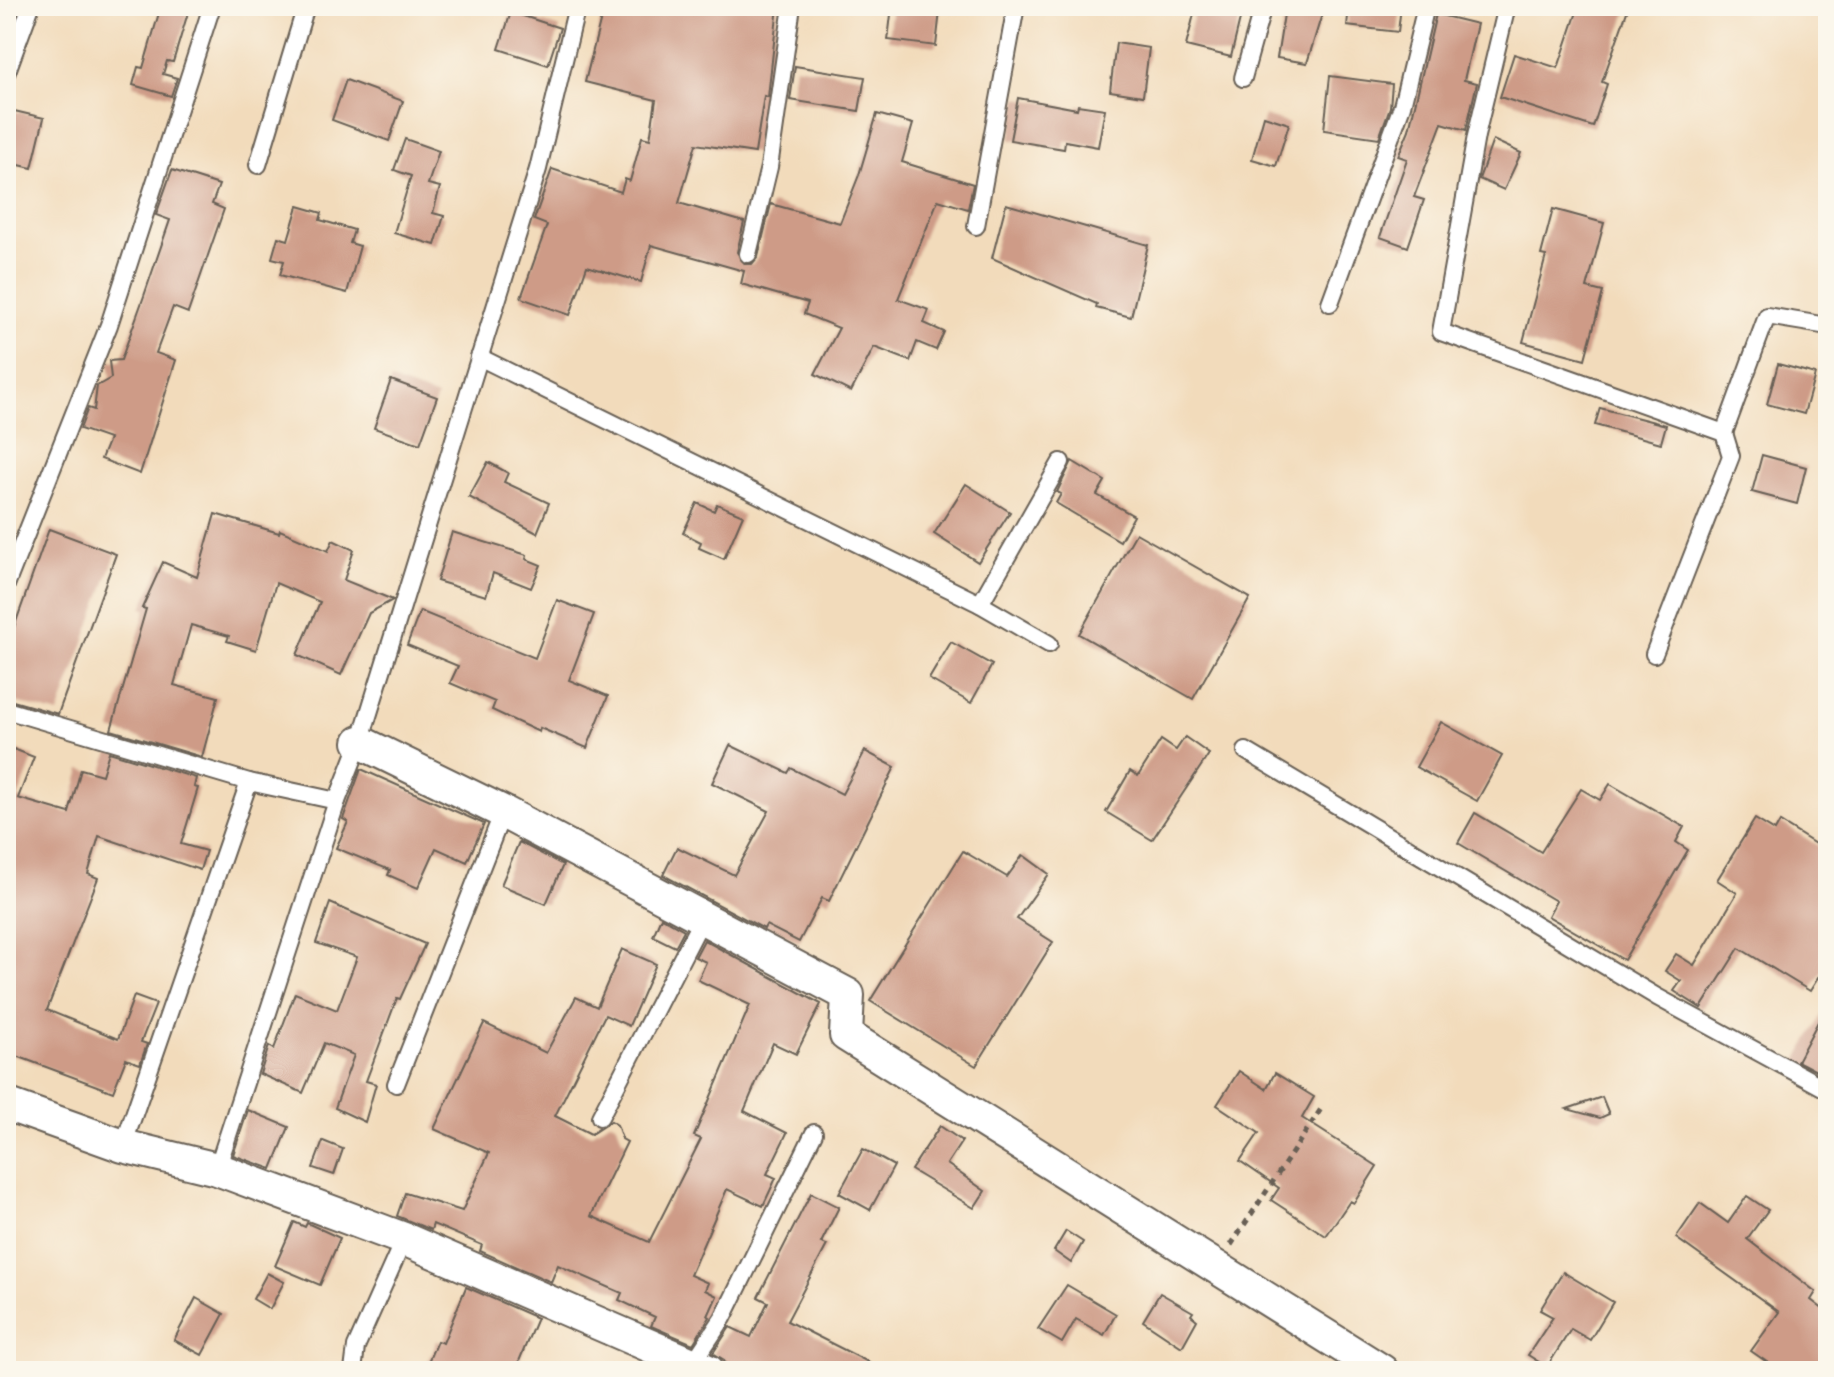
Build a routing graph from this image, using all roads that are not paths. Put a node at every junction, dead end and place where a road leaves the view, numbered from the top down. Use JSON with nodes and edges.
{"nodes":[{"id":1,"x":31,"y":6,"type":"edge"},
{"id":2,"x":212,"y":6,"type":"edge"},
{"id":3,"x":306,"y":6,"type":"edge"},
{"id":4,"x":577,"y":6,"type":"edge"},
{"id":5,"x":792,"y":6,"type":"edge"},
{"id":6,"x":1016,"y":6,"type":"edge"},
{"id":7,"x":1263,"y":6,"type":"edge"},
{"id":8,"x":1426,"y":6,"type":"edge"},
{"id":9,"x":1507,"y":6,"type":"edge"},
{"id":10,"x":6,"y":74,"type":"edge"},
{"id":11,"x":1243,"y":78,"type":"dead end"},
{"id":12,"x":258,"y":165,"type":"dead end"},
{"id":13,"x":976,"y":226,"type":"dead end"},
{"id":14,"x":748,"y":254,"type":"dead end"},
{"id":15,"x":1330,"y":303,"type":"dead end"},
{"id":16,"x":1828,"y":326,"type":"edge"},
{"id":17,"x":479,"y":357,"type":"junction"},
{"id":18,"x":1724,"y":433,"type":"junction"},
{"id":19,"x":1061,"y":462,"type":"dead end"},
{"id":20,"x":6,"y":585,"type":"edge"},
{"id":21,"x":980,"y":604,"type":"junction"},
{"id":22,"x":1049,"y":644,"type":"dead end"},
{"id":23,"x":1654,"y":654,"type":"dead end"},
{"id":24,"x":6,"y":710,"type":"edge"},
{"id":25,"x":360,"y":742,"type":"junction"},
{"id":26,"x":1246,"y":751,"type":"dead end"},
{"id":27,"x":249,"y":782,"type":"junction"},
{"id":28,"x":337,"y":801,"type":"junction"},
{"id":29,"x":503,"y":812,"type":"junction"},
{"id":30,"x":702,"y":919,"type":"junction"},
{"id":31,"x":396,"y":1084,"type":"dead end"},
{"id":32,"x":1828,"y":1090,"type":"edge"},
{"id":33,"x":6,"y":1104,"type":"edge"},
{"id":34,"x":600,"y":1117,"type":"dead end"},
{"id":35,"x":814,"y":1133,"type":"dead end"},
{"id":36,"x":123,"y":1146,"type":"junction"},
{"id":37,"x":217,"y":1169,"type":"junction"},
{"id":38,"x":404,"y":1239,"type":"junction"},
{"id":39,"x":701,"y":1367,"type":"edge"},
{"id":40,"x":353,"y":1371,"type":"edge"},
{"id":41,"x":1382,"y":1371,"type":"edge"}],
"edges":[{"from":1,"to":10,"type":"lane"},
{"from":2,"to":20,"type":"lane"},
{"from":3,"to":12,"type":"lane"},
{"from":4,"to":17,"type":"lane"},
{"from":5,"to":14,"type":"lane"},
{"from":6,"to":13,"type":"lane"},
{"from":7,"to":11,"type":"lane"},
{"from":8,"to":15,"type":"lane"},
{"from":9,"to":18,"type":"lane"},
{"from":16,"to":18,"type":"lane"},
{"from":17,"to":21,"type":"lane"},
{"from":17,"to":25,"type":"lane"},
{"from":18,"to":23,"type":"lane"},
{"from":19,"to":21,"type":"lane"},
{"from":21,"to":22,"type":"lane"},
{"from":24,"to":27,"type":"lane"},
{"from":25,"to":28,"type":"lane"},
{"from":25,"to":29,"type":"street"},
{"from":26,"to":32,"type":"lane"},
{"from":27,"to":28,"type":"lane"},
{"from":27,"to":36,"type":"lane"},
{"from":28,"to":37,"type":"lane"},
{"from":29,"to":30,"type":"street"},
{"from":29,"to":31,"type":"lane"},
{"from":30,"to":34,"type":"lane"},
{"from":30,"to":41,"type":"street"},
{"from":33,"to":36,"type":"street"},
{"from":35,"to":39,"type":"lane"},
{"from":36,"to":37,"type":"street"},
{"from":37,"to":38,"type":"street"},
{"from":38,"to":39,"type":"street"},
{"from":38,"to":40,"type":"lane"}]}
